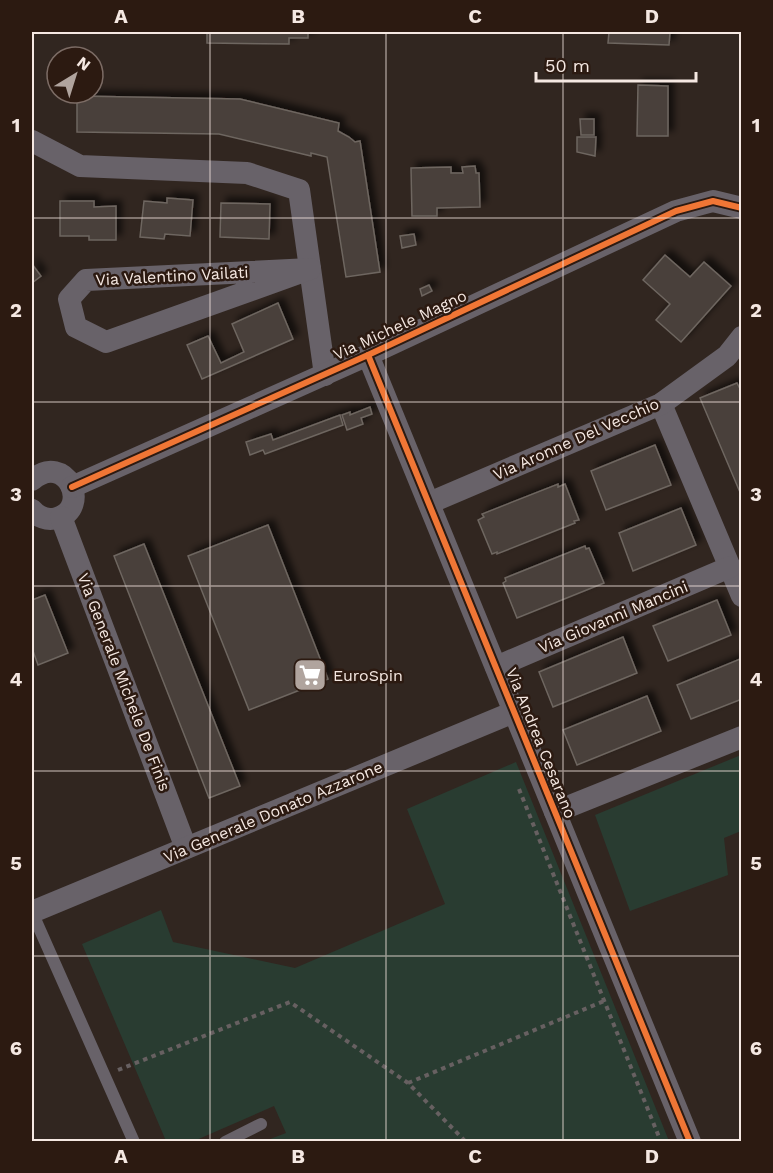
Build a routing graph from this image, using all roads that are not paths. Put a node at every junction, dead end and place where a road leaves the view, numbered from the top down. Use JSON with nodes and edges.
{"nodes":[{"id":1,"x":32,"y":141,"type":"edge"},
{"id":2,"x":741,"y":208,"type":"edge"},
{"id":3,"x":310,"y":269,"type":"junction"},
{"id":4,"x":741,"y":337,"type":"edge"},
{"id":5,"x":368,"y":355,"type":"junction"},
{"id":6,"x":325,"y":375,"type":"junction"},
{"id":7,"x":661,"y":404,"type":"junction"},
{"id":8,"x":33,"y":474,"type":"edge"},
{"id":9,"x":72,"y":487,"type":"junction"},
{"id":10,"x":429,"y":503,"type":"junction"},
{"id":11,"x":32,"y":510,"type":"edge"},
{"id":12,"x":61,"y":517,"type":"junction"},
{"id":13,"x":730,"y":567,"type":"junction"},
{"id":14,"x":741,"y":596,"type":"edge"},
{"id":15,"x":496,"y":667,"type":"junction"},
{"id":16,"x":514,"y":712,"type":"junction"},
{"id":17,"x":741,"y":737,"type":"edge"},
{"id":18,"x":555,"y":812,"type":"junction"},
{"id":19,"x":186,"y":848,"type":"junction"},
{"id":20,"x":32,"y":911,"type":"edge"},
{"id":21,"x":261,"y":1124,"type":"dead end"},
{"id":22,"x":134,"y":1142,"type":"edge"},
{"id":23,"x":225,"y":1142,"type":"edge"},
{"id":24,"x":690,"y":1142,"type":"edge"}],
"edges":[{"from":1,"to":3,"type":"street"},
{"from":2,"to":5,"type":"street","name":"Via Michele Magno"},
{"from":3,"to":3,"type":"street","name":"Via Valentino Vailati"},
{"from":3,"to":6,"type":"street"},
{"from":4,"to":7,"type":"street","name":"Via Aronne Del Vecchio"},
{"from":5,"to":6,"type":"street","name":"Via Michele Magno"},
{"from":5,"to":10,"type":"street","name":"Via Andrea Cesarano"},
{"from":6,"to":9,"type":"street","name":"Via Michele Magno"},
{"from":7,"to":10,"type":"street","name":"Via Aronne Del Vecchio"},
{"from":7,"to":13,"type":"street"},
{"from":8,"to":9,"type":"street"},
{"from":9,"to":12,"type":"street"},
{"from":10,"to":15,"type":"street","name":"Via Andrea Cesarano"},
{"from":11,"to":12,"type":"street"},
{"from":12,"to":19,"type":"street","name":"Via Generale Michele De Finis"},
{"from":13,"to":14,"type":"street"},
{"from":13,"to":15,"type":"street","name":"Via Giovanni Mancini"},
{"from":15,"to":16,"type":"street","name":"Via Andrea Cesarano"},
{"from":16,"to":18,"type":"street","name":"Via Andrea Cesarano"},
{"from":16,"to":19,"type":"street","name":"Via Generale Donato Azzarone"},
{"from":17,"to":18,"type":"street"},
{"from":18,"to":24,"type":"street","name":"Via Andrea Cesarano"},
{"from":19,"to":20,"type":"street","name":"Via Generale Donato Azzarone"},
{"from":20,"to":22,"type":"lane"},
{"from":21,"to":23,"type":"lane"}]}
